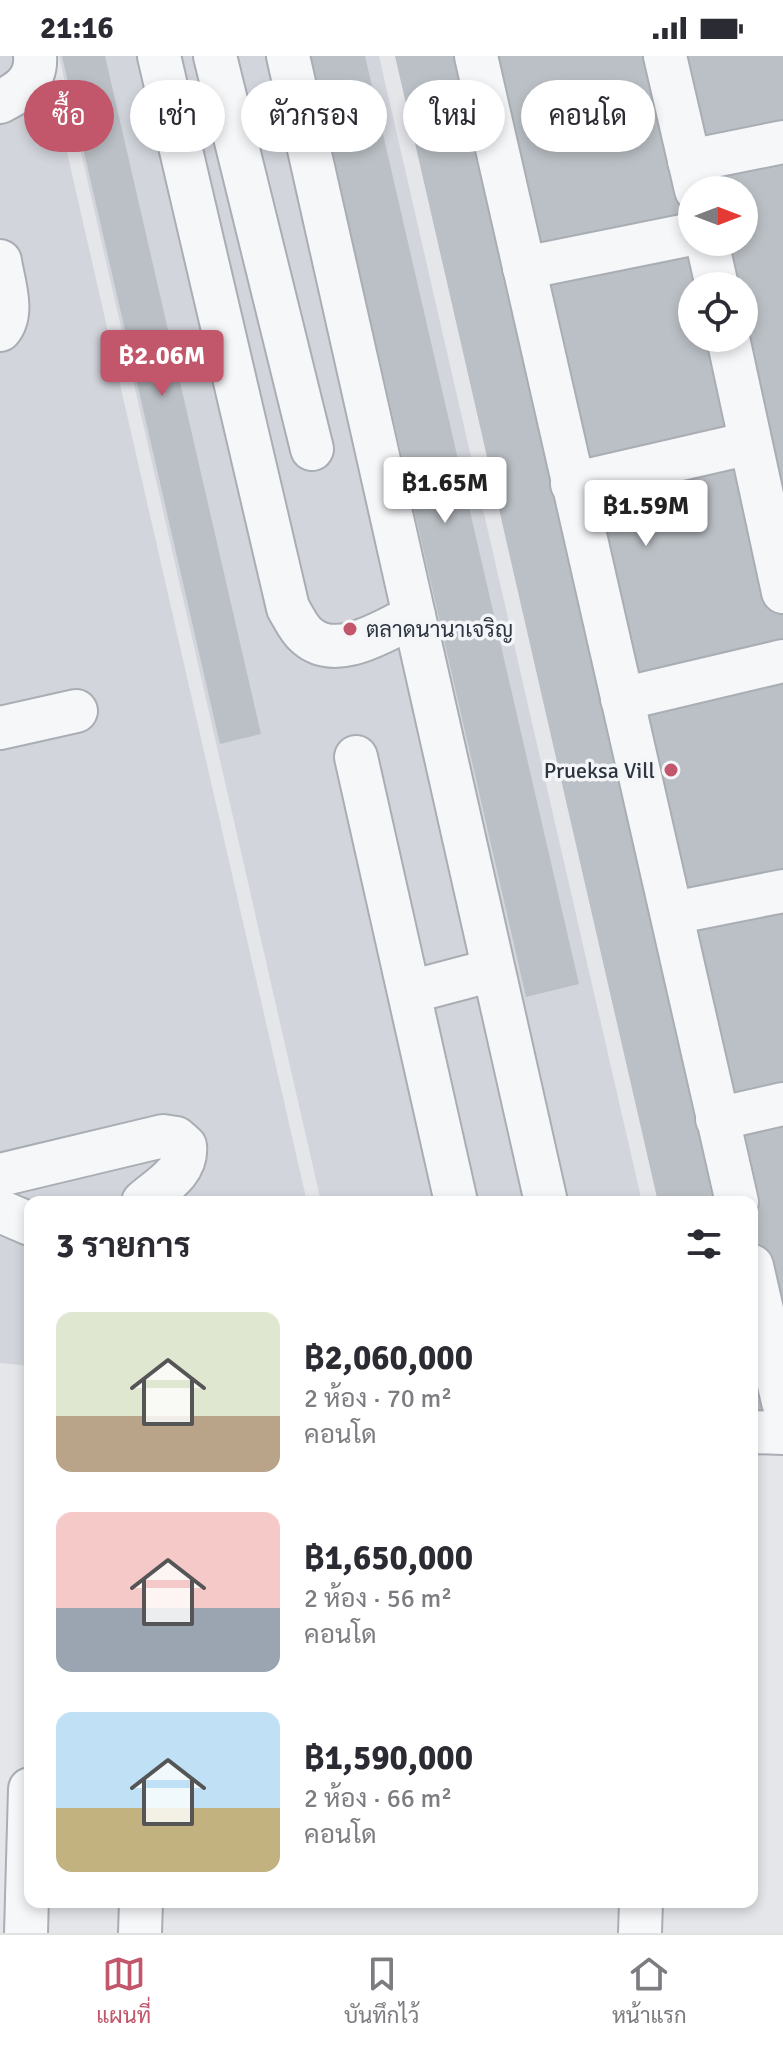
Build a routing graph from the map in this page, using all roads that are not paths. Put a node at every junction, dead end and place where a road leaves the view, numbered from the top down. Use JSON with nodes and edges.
{"nodes":[{"id":1,"x":35,"y":56,"type":"edge"},
{"id":2,"x":159,"y":56,"type":"edge"},
{"id":3,"x":215,"y":56,"type":"edge"},
{"id":4,"x":288,"y":56,"type":"edge"},
{"id":5,"x":665,"y":56,"type":"edge"},
{"id":6,"x":485,"y":57,"type":"edge"},
{"id":7,"x":0,"y":102,"type":"edge"},
{"id":8,"x":783,"y":142,"type":"edge"},
{"id":9,"x":693,"y":176,"type":"edge"},
{"id":10,"x":678,"y":237,"type":"edge"},
{"id":11,"x":0,"y":261,"type":"edge"},
{"id":12,"x":524,"y":268,"type":"junction"},
{"id":13,"x":0,"y":330,"type":"edge"},
{"id":14,"x":731,"y":352,"type":"edge"},
{"id":15,"x":374,"y":430,"type":"junction"},
{"id":16,"x":750,"y":443,"type":"junction"},
{"id":17,"x":312,"y":449,"type":"junction"},
{"id":18,"x":255,"y":465,"type":"junction"},
{"id":19,"x":572,"y":484,"type":"junction"},
{"id":20,"x":783,"y":592,"type":"edge"},
{"id":21,"x":414,"y":616,"type":"junction"},
{"id":22,"x":783,"y":661,"type":"edge"},
{"id":23,"x":622,"y":699,"type":"junction"},
{"id":24,"x":76,"y":711,"type":"dead end"},
{"id":25,"x":0,"y":728,"type":"edge"},
{"id":26,"x":356,"y":757,"type":"dead end"},
{"id":27,"x":783,"y":891,"type":"edge"},
{"id":28,"x":673,"y":913,"type":"junction"},
{"id":29,"x":493,"y":970,"type":"junction"},
{"id":30,"x":410,"y":992,"type":"junction"},
{"id":31,"x":783,"y":1104,"type":"edge"},
{"id":32,"x":717,"y":1119,"type":"junction"},
{"id":33,"x":0,"y":1175,"type":"edge"},
{"id":34,"x":150,"y":1196,"type":"edge"},
{"id":35,"x":455,"y":1196,"type":"edge"},
{"id":36,"x":545,"y":1196,"type":"edge"},
{"id":37,"x":736,"y":1196,"type":"edge"},
{"id":38,"x":0,"y":1211,"type":"edge"},
{"id":39,"x":24,"y":1221,"type":"edge"},
{"id":40,"x":758,"y":1281,"type":"edge"},
{"id":41,"x":775,"y":1324,"type":"edge"},
{"id":42,"x":783,"y":1402,"type":"edge"},
{"id":43,"x":758,"y":1432,"type":"edge"},
{"id":44,"x":783,"y":1433,"type":"edge"},
{"id":45,"x":22,"y":1857,"type":"edge"},
{"id":46,"x":24,"y":1895,"type":"edge"},
{"id":47,"x":25,"y":1908,"type":"edge"},
{"id":48,"x":141,"y":1908,"type":"edge"},
{"id":49,"x":641,"y":1908,"type":"edge"},
{"id":50,"x":26,"y":1933,"type":"edge"},
{"id":51,"x":140,"y":1933,"type":"edge"},
{"id":52,"x":640,"y":1933,"type":"edge"}],
"edges":[{"from":1,"to":7,"type":"street"},
{"from":2,"to":18,"type":"street"},
{"from":3,"to":17,"type":"street"},
{"from":4,"to":15,"type":"street"},
{"from":5,"to":9,"type":"street"},
{"from":6,"to":12,"type":"street"},
{"from":8,"to":9,"type":"street"},
{"from":10,"to":12,"type":"street"},
{"from":11,"to":13,"type":"street"},
{"from":12,"to":19,"type":"street"},
{"from":14,"to":16,"type":"street"},
{"from":15,"to":17,"type":"street"},
{"from":15,"to":21,"type":"street"},
{"from":16,"to":19,"type":"street"},
{"from":16,"to":20,"type":"street"},
{"from":17,"to":18,"type":"street"},
{"from":18,"to":21,"type":"street"},
{"from":19,"to":23,"type":"street"},
{"from":21,"to":29,"type":"street"},
{"from":22,"to":23,"type":"street"},
{"from":23,"to":28,"type":"street"},
{"from":24,"to":25,"type":"street"},
{"from":26,"to":30,"type":"street"},
{"from":27,"to":28,"type":"street"},
{"from":28,"to":32,"type":"street"},
{"from":29,"to":30,"type":"street"},
{"from":29,"to":36,"type":"street"},
{"from":30,"to":35,"type":"street"},
{"from":31,"to":32,"type":"street"},
{"from":32,"to":37,"type":"street"},
{"from":33,"to":34,"type":"street"},
{"from":38,"to":39,"type":"street"},
{"from":40,"to":41,"type":"street"},
{"from":41,"to":42,"type":"street"},
{"from":43,"to":44,"type":"street"},
{"from":45,"to":46,"type":"street"},
{"from":47,"to":50,"type":"street"},
{"from":48,"to":51,"type":"street"},
{"from":49,"to":52,"type":"street"}]}
